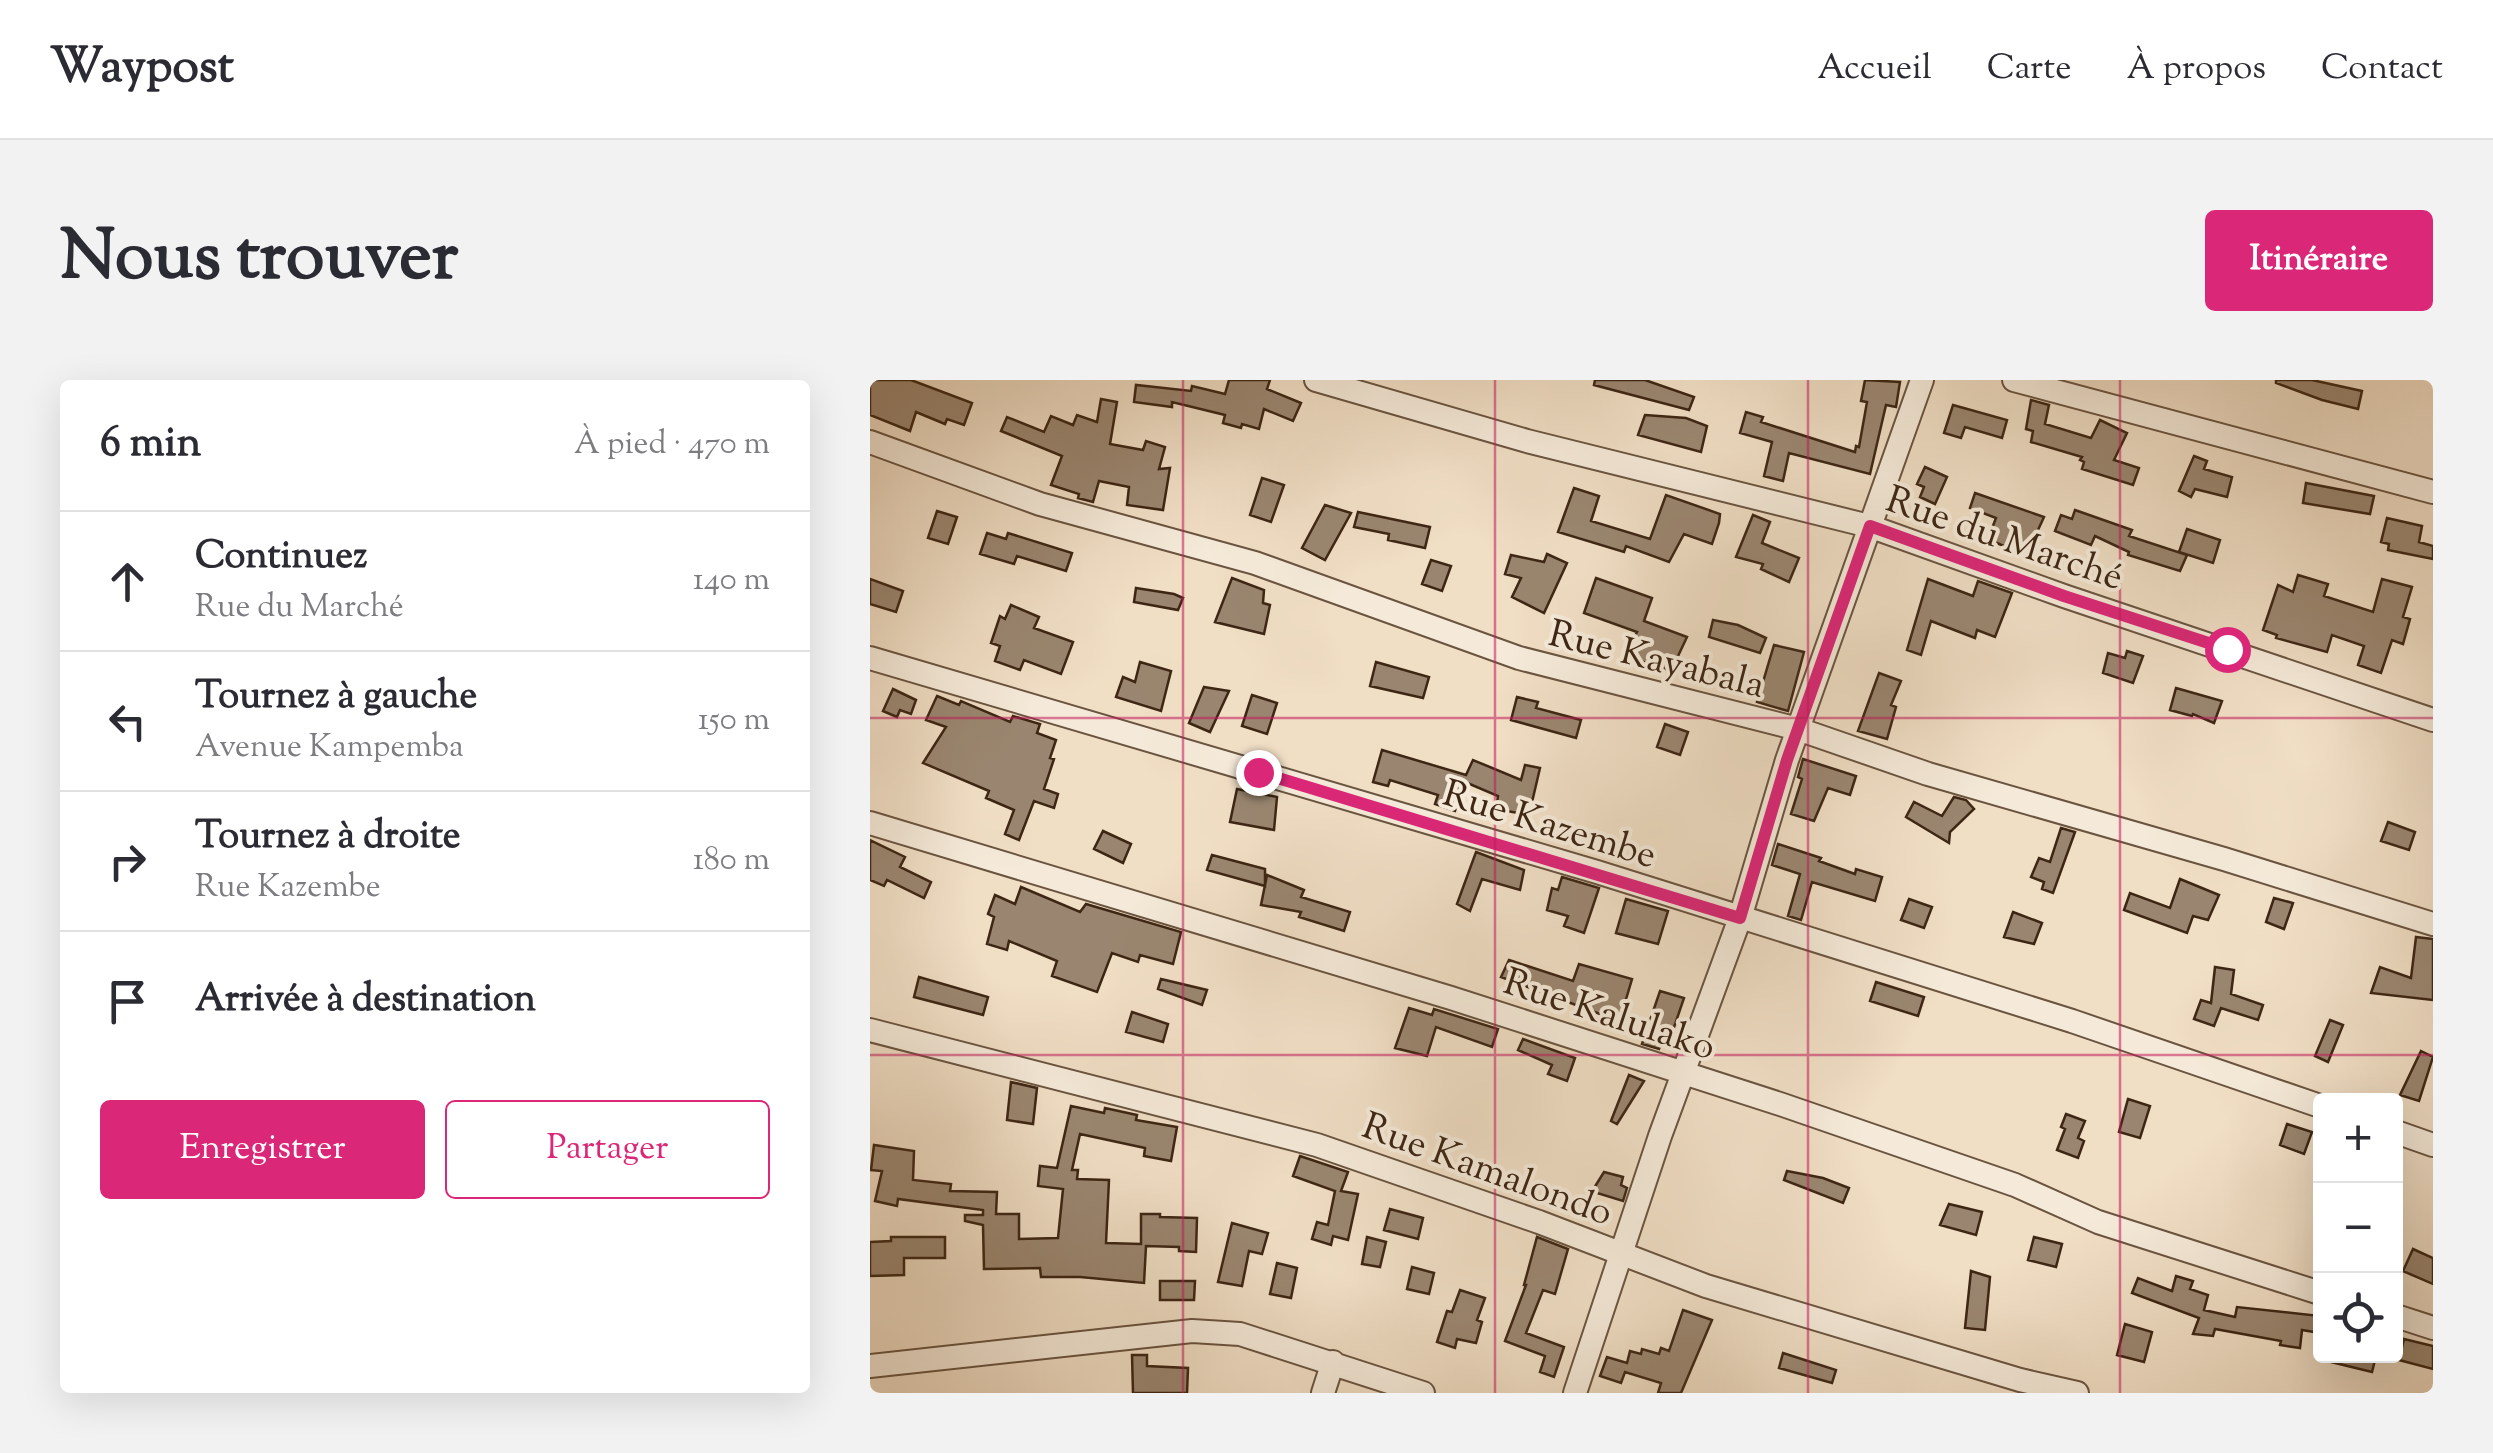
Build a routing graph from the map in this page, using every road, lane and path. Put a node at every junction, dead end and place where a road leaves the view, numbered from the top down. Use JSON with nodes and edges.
{"nodes":[{"id":1,"x":1316,"y":380,"type":"edge"},
{"id":2,"x":1922,"y":380,"type":"edge"},
{"id":3,"x":2014,"y":380,"type":"edge"},
{"id":4,"x":870,"y":442,"type":"edge"},
{"id":5,"x":2433,"y":492,"type":"edge"},
{"id":6,"x":1870,"y":526,"type":"junction"},
{"id":7,"x":870,"y":658,"type":"edge"},
{"id":8,"x":2433,"y":720,"type":"edge"},
{"id":9,"x":1798,"y":729,"type":"junction"},
{"id":10,"x":870,"y":824,"type":"edge"},
{"id":11,"x":1740,"y":918,"type":"junction"},
{"id":12,"x":2433,"y":924,"type":"edge"},
{"id":13,"x":870,"y":1030,"type":"edge"},
{"id":14,"x":1684,"y":1074,"type":"junction"},
{"id":15,"x":2313,"y":1104,"type":"edge"},
{"id":16,"x":2403,"y":1134,"type":"edge"},
{"id":17,"x":2433,"y":1145,"type":"edge"},
{"id":18,"x":1622,"y":1254,"type":"junction"},
{"id":19,"x":2313,"y":1291,"type":"edge"},
{"id":20,"x":2403,"y":1318,"type":"edge"},
{"id":21,"x":2433,"y":1328,"type":"edge"},
{"id":22,"x":1333,"y":1362,"type":"junction"},
{"id":23,"x":870,"y":1366,"type":"edge"},
{"id":24,"x":1322,"y":1393,"type":"edge"},
{"id":25,"x":1423,"y":1393,"type":"edge"},
{"id":26,"x":1575,"y":1393,"type":"edge"},
{"id":27,"x":2077,"y":1393,"type":"edge"}],
"edges":[{"from":1,"to":6,"type":"street","name":"Rue du Marché"},
{"from":2,"to":6,"type":"street"},
{"from":3,"to":5,"type":"street"},
{"from":4,"to":9,"type":"street","name":"Rue Kayabala"},
{"from":6,"to":8,"type":"street","name":"Rue du Marché"},
{"from":6,"to":9,"type":"street"},
{"from":7,"to":11,"type":"street","name":"Rue Kazembe"},
{"from":9,"to":11,"type":"street"},
{"from":9,"to":12,"type":"street","name":"Rue Kayabala"},
{"from":10,"to":14,"type":"street","name":"Rue Kalulako"},
{"from":11,"to":14,"type":"street"},
{"from":11,"to":15,"type":"street","name":"Rue Kazembe"},
{"from":13,"to":18,"type":"street","name":"Rue Kamalondo"},
{"from":14,"to":18,"type":"street"},
{"from":14,"to":19,"type":"street","name":"Rue Kalulako"},
{"from":16,"to":17,"type":"street"},
{"from":18,"to":26,"type":"street"},
{"from":18,"to":27,"type":"street","name":"Rue Kamalondo"},
{"from":20,"to":21,"type":"street"},
{"from":22,"to":23,"type":"street"},
{"from":22,"to":24,"type":"street"},
{"from":22,"to":25,"type":"street"}]}
